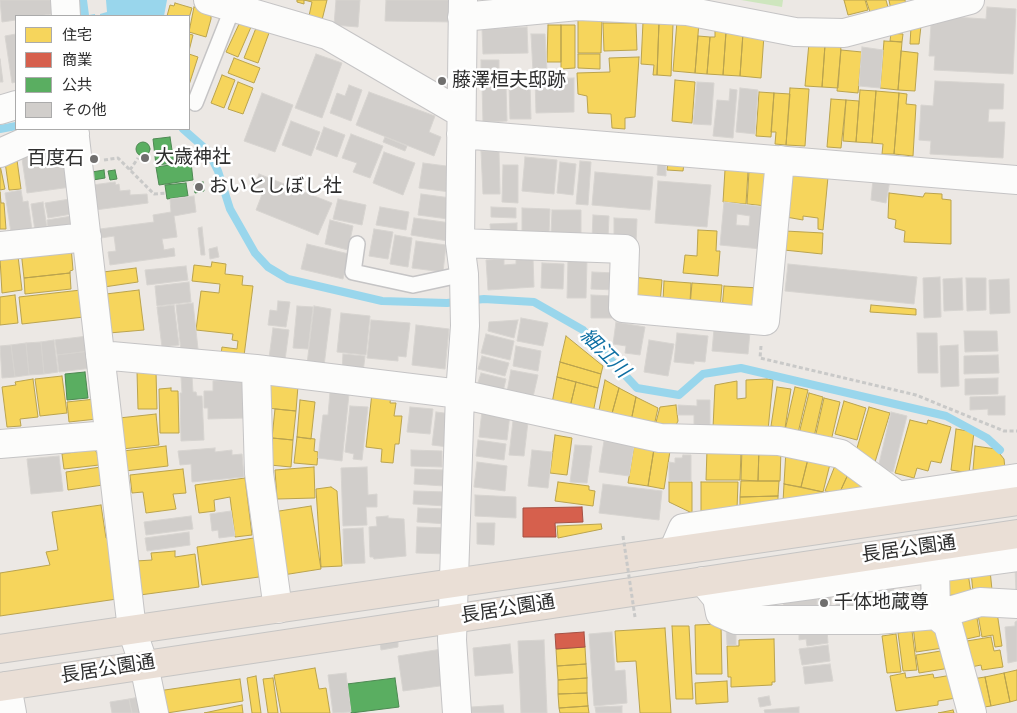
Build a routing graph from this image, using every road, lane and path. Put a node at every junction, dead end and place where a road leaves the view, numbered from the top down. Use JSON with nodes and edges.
{"nodes":[{"id":1,"x":65,"y":0,"type":"edge"},
{"id":2,"x":970,"y":0,"type":"edge"},
{"id":3,"x":220,"y":4,"type":"edge"},
{"id":4,"x":688,"y":5,"type":"edge"},
{"id":5,"x":462,"y":8,"type":"edge"},
{"id":6,"x":66,"y":15,"type":"edge"},
{"id":7,"x":195,"y":103,"type":"dead end"},
{"id":8,"x":15,"y":105,"type":"edge"},
{"id":9,"x":0,"y":110,"type":"edge"},
{"id":10,"x":461,"y":124,"type":"junction"},
{"id":11,"x":74,"y":131,"type":"edge"},
{"id":12,"x":0,"y":152,"type":"edge"},
{"id":13,"x":138,"y":158,"type":"dead end"},
{"id":14,"x":780,"y":160,"type":"junction"},
{"id":15,"x":79,"y":164,"type":"junction"},
{"id":16,"x":130,"y":170,"type":"junction"},
{"id":17,"x":1017,"y":180,"type":"edge"},
{"id":18,"x":166,"y":192,"type":"dead end"},
{"id":19,"x":87,"y":237,"type":"junction"},
{"id":20,"x":460,"y":242,"type":"junction"},
{"id":21,"x":357,"y":244,"type":"dead end"},
{"id":22,"x":0,"y":246,"type":"edge"},
{"id":23,"x":464,"y":284,"type":"junction"},
{"id":24,"x":765,"y":321,"type":"junction"},
{"id":25,"x":100,"y":355,"type":"junction"},
{"id":26,"x":256,"y":369,"type":"junction"},
{"id":27,"x":460,"y":394,"type":"junction"},
{"id":28,"x":1017,"y":431,"type":"edge"},
{"id":29,"x":108,"y":435,"type":"junction"},
{"id":30,"x":0,"y":444,"type":"edge"},
{"id":31,"x":1017,"y":478,"type":"edge"},
{"id":32,"x":898,"y":495,"type":"junction"},
{"id":33,"x":1017,"y":501,"type":"edge"},
{"id":34,"x":1017,"y":534,"type":"edge"},
{"id":35,"x":623,"y":536,"type":"dead end"},
{"id":36,"x":673,"y":551,"type":"junction"},
{"id":37,"x":1017,"y":557,"type":"edge"},
{"id":38,"x":934,"y":568,"type":"junction"},
{"id":39,"x":454,"y":582,"type":"junction"},
{"id":40,"x":710,"y":589,"type":"junction"},
{"id":41,"x":1017,"y":604,"type":"edge"},
{"id":42,"x":278,"y":609,"type":"junction"},
{"id":43,"x":936,"y":615,"type":"junction"},
{"id":44,"x":635,"y":616,"type":"dead end"},
{"id":45,"x":453,"y":618,"type":"junction"},
{"id":46,"x":132,"y":630,"type":"junction"},
{"id":47,"x":0,"y":649,"type":"edge"},
{"id":48,"x":144,"y":665,"type":"junction"},
{"id":49,"x":4,"y":686,"type":"edge"},
{"id":50,"x":12,"y":713,"type":"edge"},
{"id":51,"x":154,"y":713,"type":"edge"},
{"id":52,"x":456,"y":713,"type":"edge"},
{"id":53,"x":972,"y":713,"type":"edge"}],
"edges":[{"from":1,"to":6,"type":"street"},
{"from":2,"to":4,"type":"street"},
{"from":3,"to":7,"type":"lane"},
{"from":3,"to":10,"type":"street"},
{"from":4,"to":5,"type":"street"},
{"from":5,"to":10,"type":"street"},
{"from":8,"to":9,"type":"street"},
{"from":10,"to":14,"type":"street"},
{"from":10,"to":20,"type":"street"},
{"from":11,"to":12,"type":"street"},
{"from":11,"to":15,"type":"street"},
{"from":13,"to":16,"type":"path"},
{"from":14,"to":17,"type":"street"},
{"from":14,"to":24,"type":"street"},
{"from":15,"to":16,"type":"path"},
{"from":15,"to":19,"type":"street"},
{"from":16,"to":18,"type":"path"},
{"from":19,"to":22,"type":"street"},
{"from":19,"to":25,"type":"street"},
{"from":20,"to":23,"type":"street"},
{"from":20,"to":24,"type":"street"},
{"from":21,"to":23,"type":"lane"},
{"from":23,"to":27,"type":"street"},
{"from":24,"to":28,"type":"path"},
{"from":25,"to":26,"type":"street"},
{"from":25,"to":29,"type":"street"},
{"from":26,"to":27,"type":"street"},
{"from":26,"to":42,"type":"street"},
{"from":27,"to":32,"type":"street"},
{"from":27,"to":39,"type":"street"},
{"from":29,"to":30,"type":"street"},
{"from":29,"to":46,"type":"street"},
{"from":31,"to":32,"type":"street"},
{"from":32,"to":36,"type":"street"},
{"from":33,"to":36,"type":"highway","name":"長居公園通"},
{"from":34,"to":40,"type":"highway","name":"長居公園通"},
{"from":35,"to":44,"type":"path","bridge":true},
{"from":36,"to":39,"type":"highway","name":"長居公園通"},
{"from":37,"to":38,"type":"street"},
{"from":38,"to":40,"type":"street"},
{"from":38,"to":43,"type":"street"},
{"from":39,"to":42,"type":"highway","name":"長居公園通"},
{"from":39,"to":45,"type":"street"},
{"from":40,"to":43,"type":"street"},
{"from":40,"to":45,"type":"highway","name":"長居公園通"},
{"from":41,"to":43,"type":"street"},
{"from":42,"to":46,"type":"highway","name":"長居公園通"},
{"from":43,"to":53,"type":"street"},
{"from":45,"to":48,"type":"highway","name":"長居公園通"},
{"from":45,"to":52,"type":"street"},
{"from":46,"to":47,"type":"highway","name":"長居公園通"},
{"from":46,"to":48,"type":"street"},
{"from":48,"to":49,"type":"highway","name":"長居公園通"},
{"from":48,"to":51,"type":"street"},
{"from":49,"to":50,"type":"street"}]}
